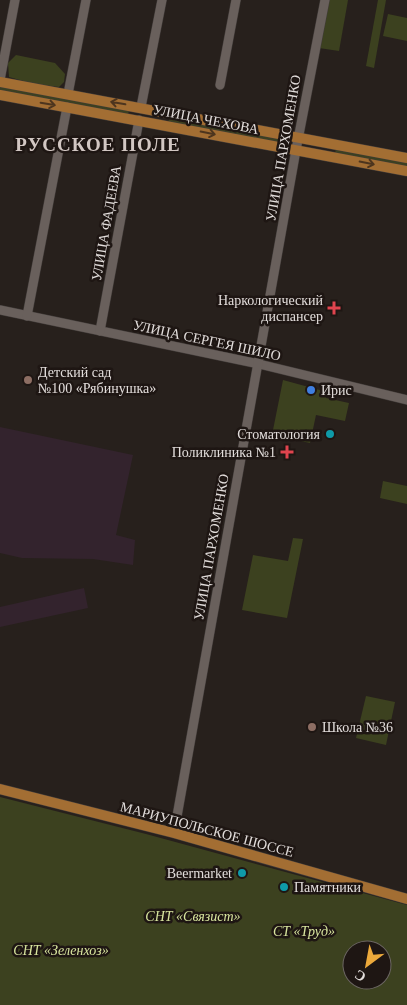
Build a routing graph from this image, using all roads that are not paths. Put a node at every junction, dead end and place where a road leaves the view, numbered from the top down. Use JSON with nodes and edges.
{"nodes":[{"id":1,"x":15,"y":0,"type":"edge"},
{"id":2,"x":86,"y":0,"type":"edge"},
{"id":3,"x":162,"y":0,"type":"edge"},
{"id":4,"x":236,"y":0,"type":"edge"},
{"id":5,"x":325,"y":0,"type":"edge"},
{"id":6,"x":0,"y":81,"type":"edge"},
{"id":7,"x":220,"y":85,"type":"dead end"},
{"id":8,"x":68,"y":94,"type":"junction"},
{"id":9,"x":0,"y":95,"type":"edge"},
{"id":10,"x":67,"y":107,"type":"junction"},
{"id":11,"x":140,"y":107,"type":"junction"},
{"id":12,"x":139,"y":120,"type":"junction"},
{"id":13,"x":299,"y":137,"type":"junction"},
{"id":14,"x":296,"y":150,"type":"junction"},
{"id":15,"x":407,"y":158,"type":"edge"},
{"id":16,"x":407,"y":171,"type":"edge"},
{"id":17,"x":0,"y":310,"type":"edge"},
{"id":18,"x":27,"y":316,"type":"junction"},
{"id":19,"x":100,"y":331,"type":"junction"},
{"id":20,"x":259,"y":364,"type":"junction"},
{"id":21,"x":407,"y":400,"type":"edge"},
{"id":22,"x":0,"y":789,"type":"edge"},
{"id":23,"x":174,"y":833,"type":"junction"},
{"id":24,"x":407,"y":899,"type":"edge"}],
"edges":[{"from":1,"to":6,"type":"street"},
{"from":2,"to":8,"type":"street"},
{"from":3,"to":11,"type":"street"},
{"from":4,"to":7,"type":"street"},
{"from":5,"to":13,"type":"street","name":"УЛИЦА ПАРХОМЕНКО"},
{"from":6,"to":8,"type":"main road","name":"УЛИЦА ЧЕХОВА"},
{"from":11,"to":8,"type":"main road","name":"УЛИЦА ЧЕХОВА","one_way":true},
{"from":9,"to":10,"type":"main road","name":"УЛИЦА ЧЕХОВА","one_way":true},
{"from":10,"to":12,"type":"main road","name":"УЛИЦА ЧЕХОВА"},
{"from":10,"to":18,"type":"street"},
{"from":11,"to":12,"type":"main road"},
{"from":11,"to":13,"type":"main road","name":"УЛИЦА ЧЕХОВА"},
{"from":12,"to":14,"type":"main road","name":"УЛИЦА ЧЕХОВА","one_way":true},
{"from":12,"to":19,"type":"street","name":"УЛИЦА ФАДЕЕВА"},
{"from":13,"to":14,"type":"street","name":"УЛИЦА ПАРХОМЕНКО"},
{"from":13,"to":15,"type":"main road","name":"УЛИЦА ЧЕХОВА"},
{"from":14,"to":16,"type":"main road","name":"УЛИЦА ЧЕХОВА","one_way":true},
{"from":14,"to":20,"type":"street","name":"УЛИЦА ПАРХОМЕНКО"},
{"from":17,"to":18,"type":"street","name":"УЛИЦА СЕРГЕЯ ШИЛО"},
{"from":18,"to":19,"type":"street","name":"УЛИЦА СЕРГЕЯ ШИЛО"},
{"from":19,"to":20,"type":"street","name":"УЛИЦА СЕРГЕЯ ШИЛО"},
{"from":20,"to":21,"type":"street","name":"УЛИЦА СЕРГЕЯ ШИЛО"},
{"from":20,"to":23,"type":"street","name":"УЛИЦА ПАРХОМЕНКО"},
{"from":22,"to":23,"type":"main road","name":"МАРИУПОЛЬСКОЕ ШОССЕ"},
{"from":23,"to":24,"type":"main road","name":"МАРИУПОЛЬСКОЕ ШОССЕ"}]}
